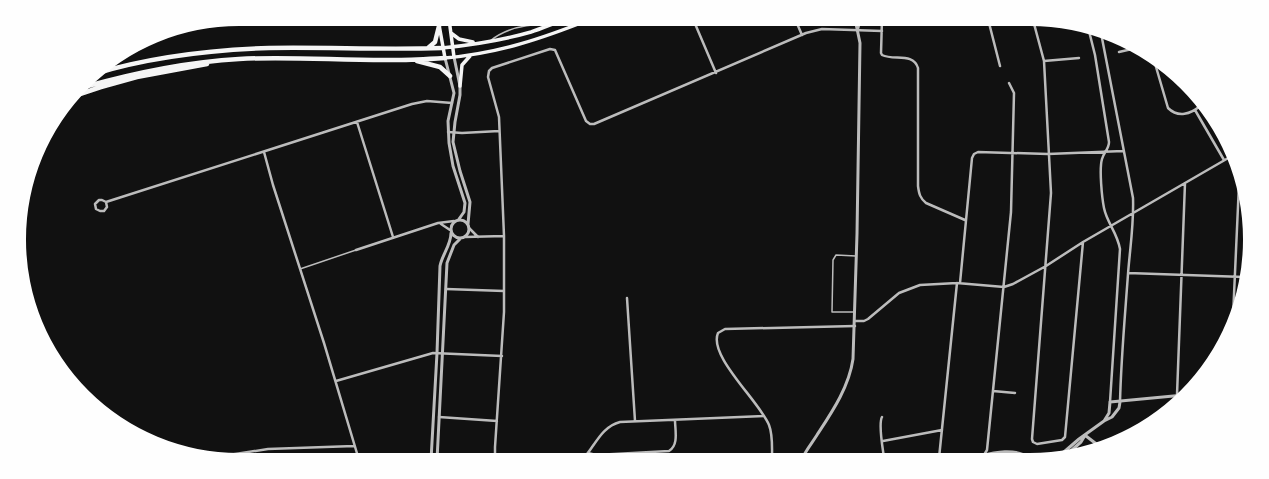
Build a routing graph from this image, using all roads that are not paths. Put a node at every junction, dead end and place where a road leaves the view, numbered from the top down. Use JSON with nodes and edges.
{"nodes":[{"id":1,"x":439,"y":26,"type":"joint"},
{"id":2,"x":450,"y":26,"type":"edge"},
{"id":3,"x":526,"y":26,"type":"edge"},
{"id":4,"x":546,"y":26,"type":"edge"},
{"id":5,"x":572,"y":26,"type":"edge"},
{"id":6,"x":696,"y":26,"type":"edge"},
{"id":7,"x":798,"y":26,"type":"edge"},
{"id":8,"x":857,"y":26,"type":"edge"},
{"id":9,"x":859,"y":26,"type":"edge"},
{"id":10,"x":882,"y":26,"type":"edge"},
{"id":11,"x":990,"y":26,"type":"edge"},
{"id":12,"x":1035,"y":26,"type":"edge"},
{"id":13,"x":858,"y":29,"type":"junction"},
{"id":14,"x":882,"y":31,"type":"junction"},
{"id":15,"x":451,"y":33,"type":"junction"},
{"id":16,"x":1090,"y":34,"type":"edge"},
{"id":17,"x":802,"y":35,"type":"junction"},
{"id":18,"x":1102,"y":39,"type":"edge"},
{"id":19,"x":490,"y":41,"type":"junction"},
{"id":20,"x":478,"y":43,"type":"junction"},
{"id":21,"x":453,"y":46,"type":"junction"},
{"id":22,"x":428,"y":48,"type":"junction"},
{"id":23,"x":442,"y":48,"type":"junction"},
{"id":24,"x":1127,"y":50,"type":"edge"},
{"id":25,"x":1119,"y":52,"type":"dead end"},
{"id":26,"x":470,"y":56,"type":"junction"},
{"id":27,"x":454,"y":57,"type":"junction"},
{"id":28,"x":445,"y":58,"type":"junction"},
{"id":29,"x":1079,"y":58,"type":"dead end"},
{"id":30,"x":238,"y":59,"type":"junction"},
{"id":31,"x":409,"y":59,"type":"junction"},
{"id":32,"x":1044,"y":61,"type":"junction"},
{"id":33,"x":125,"y":66,"type":"junction"},
{"id":34,"x":1000,"y":66,"type":"dead end"},
{"id":35,"x":113,"y":68,"type":"edge"},
{"id":36,"x":1156,"y":68,"type":"edge"},
{"id":37,"x":110,"y":70,"type":"edge"},
{"id":38,"x":716,"y":73,"type":"junction"},
{"id":39,"x":450,"y":76,"type":"junction"},
{"id":40,"x":1009,"y":83,"type":"dead end"},
{"id":41,"x":93,"y":85,"type":"edge"},
{"id":42,"x":460,"y":86,"type":"junction"},
{"id":43,"x":86,"y":92,"type":"edge"},
{"id":44,"x":452,"y":103,"type":"junction"},
{"id":45,"x":1197,"y":108,"type":"edge"},
{"id":46,"x":1195,"y":110,"type":"junction"},
{"id":47,"x":357,"y":122,"type":"junction"},
{"id":48,"x":499,"y":131,"type":"junction"},
{"id":49,"x":448,"y":132,"type":"junction"},
{"id":50,"x":454,"y":132,"type":"junction"},
{"id":51,"x":1122,"y":151,"type":"junction"},
{"id":52,"x":264,"y":152,"type":"junction"},
{"id":53,"x":1106,"y":152,"type":"junction"},
{"id":54,"x":1013,"y":153,"type":"junction"},
{"id":55,"x":1048,"y":154,"type":"junction"},
{"id":56,"x":1227,"y":158,"type":"edge"},
{"id":57,"x":1224,"y":160,"type":"junction"},
{"id":58,"x":1185,"y":182,"type":"junction"},
{"id":59,"x":1239,"y":199,"type":"edge"},
{"id":60,"x":106,"y":202,"type":"junction"},
{"id":61,"x":1132,"y":214,"type":"junction"},
{"id":62,"x":459,"y":220,"type":"junction"},
{"id":63,"x":965,"y":220,"type":"junction"},
{"id":64,"x":454,"y":221,"type":"junction"},
{"id":65,"x":438,"y":223,"type":"junction"},
{"id":66,"x":1111,"y":225,"type":"junction"},
{"id":67,"x":468,"y":226,"type":"junction"},
{"id":68,"x":451,"y":232,"type":"junction"},
{"id":69,"x":504,"y":236,"type":"junction"},
{"id":70,"x":393,"y":237,"type":"junction"},
{"id":71,"x":465,"y":237,"type":"junction"},
{"id":72,"x":479,"y":237,"type":"junction"},
{"id":73,"x":460,"y":238,"type":"junction"},
{"id":74,"x":1083,"y":242,"type":"junction"},
{"id":75,"x":356,"y":250,"type":"joint"},
{"id":76,"x":856,"y":256,"type":"junction"},
{"id":77,"x":1046,"y":266,"type":"junction"},
{"id":78,"x":300,"y":269,"type":"junction"},
{"id":79,"x":1128,"y":273,"type":"junction"},
{"id":80,"x":1183,"y":274,"type":"junction"},
{"id":81,"x":1235,"y":277,"type":"junction"},
{"id":82,"x":1240,"y":277,"type":"edge"},
{"id":83,"x":959,"y":283,"type":"junction"},
{"id":84,"x":1004,"y":287,"type":"junction"},
{"id":85,"x":445,"y":289,"type":"junction"},
{"id":86,"x":504,"y":291,"type":"junction"},
{"id":87,"x":626,"y":298,"type":"dead end"},
{"id":88,"x":1234,"y":302,"type":"edge"},
{"id":89,"x":855,"y":312,"type":"junction"},
{"id":90,"x":855,"y":321,"type":"junction"},
{"id":91,"x":855,"y":326,"type":"junction"},
{"id":92,"x":437,"y":353,"type":"junction"},
{"id":93,"x":442,"y":354,"type":"junction"},
{"id":94,"x":502,"y":356,"type":"junction"},
{"id":95,"x":336,"y":381,"type":"junction"},
{"id":96,"x":993,"y":391,"type":"junction"},
{"id":97,"x":1015,"y":393,"type":"dead end"},
{"id":98,"x":1177,"y":393,"type":"edge"},
{"id":99,"x":1175,"y":395,"type":"edge"},
{"id":100,"x":1110,"y":402,"type":"junction"},
{"id":101,"x":1120,"y":402,"type":"junction"},
{"id":102,"x":764,"y":416,"type":"junction"},
{"id":103,"x":882,"y":417,"type":"dead end"},
{"id":104,"x":439,"y":418,"type":"junction"},
{"id":105,"x":675,"y":420,"type":"junction"},
{"id":106,"x":497,"y":421,"type":"junction"},
{"id":107,"x":636,"y":421,"type":"junction"},
{"id":108,"x":1104,"y":421,"type":"junction"},
{"id":109,"x":942,"y":430,"type":"junction"},
{"id":110,"x":1086,"y":436,"type":"junction"},
{"id":111,"x":883,"y":441,"type":"junction"},
{"id":112,"x":1095,"y":443,"type":"edge"},
{"id":113,"x":354,"y":446,"type":"junction"},
{"id":114,"x":1074,"y":448,"type":"edge"},
{"id":115,"x":1067,"y":450,"type":"edge"},
{"id":116,"x":242,"y":453,"type":"edge"},
{"id":117,"x":356,"y":453,"type":"edge"},
{"id":118,"x":431,"y":453,"type":"edge"},
{"id":119,"x":437,"y":453,"type":"edge"},
{"id":120,"x":495,"y":453,"type":"edge"},
{"id":121,"x":588,"y":453,"type":"edge"},
{"id":122,"x":632,"y":453,"type":"edge"},
{"id":123,"x":772,"y":453,"type":"edge"},
{"id":124,"x":805,"y":453,"type":"edge"},
{"id":125,"x":884,"y":453,"type":"edge"},
{"id":126,"x":940,"y":453,"type":"edge"},
{"id":127,"x":986,"y":453,"type":"edge"},
{"id":128,"x":1000,"y":453,"type":"edge"},
{"id":129,"x":1020,"y":453,"type":"edge"}],
"edges":[{"from":1,"to":22,"type":"highway"},
{"from":1,"to":23,"type":"main road"},
{"from":2,"to":15,"type":"main road"},
{"from":3,"to":19,"type":"lane"},
{"from":4,"to":19,"type":"main road"},
{"from":5,"to":26,"type":"main road"},
{"from":6,"to":38,"type":"street"},
{"from":7,"to":17,"type":"street"},
{"from":8,"to":13,"type":"street"},
{"from":9,"to":13,"type":"street"},
{"from":10,"to":14,"type":"street"},
{"from":11,"to":34,"type":"street"},
{"from":12,"to":32,"type":"street"},
{"from":13,"to":14,"type":"street"},
{"from":13,"to":17,"type":"street"},
{"from":13,"to":76,"type":"street"},
{"from":14,"to":63,"type":"street"},
{"from":15,"to":20,"type":"main road"},
{"from":15,"to":21,"type":"main road"},
{"from":16,"to":53,"type":"street"},
{"from":17,"to":38,"type":"street"},
{"from":18,"to":51,"type":"street"},
{"from":19,"to":20,"type":"main road"},
{"from":20,"to":21,"type":"main road"},
{"from":21,"to":23,"type":"main road"},
{"from":21,"to":27,"type":"main road"},
{"from":22,"to":23,"type":"highway"},
{"from":22,"to":33,"type":"highway"},
{"from":23,"to":28,"type":"main road"},
{"from":24,"to":25,"type":"street"},
{"from":26,"to":27,"type":"main road"},
{"from":26,"to":42,"type":"main road"},
{"from":27,"to":28,"type":"main road"},
{"from":27,"to":42,"type":"street"},
{"from":28,"to":31,"type":"highway"},
{"from":28,"to":39,"type":"street"},
{"from":29,"to":32,"type":"street"},
{"from":30,"to":31,"type":"highway"},
{"from":30,"to":41,"type":"highway"},
{"from":30,"to":43,"type":"highway"},
{"from":31,"to":39,"type":"highway"},
{"from":32,"to":55,"type":"street"},
{"from":33,"to":35,"type":"highway"},
{"from":33,"to":37,"type":"highway"},
{"from":36,"to":46,"type":"street"},
{"from":38,"to":48,"type":"street"},
{"from":39,"to":44,"type":"street"},
{"from":40,"to":54,"type":"street"},
{"from":42,"to":50,"type":"street"},
{"from":44,"to":47,"type":"street"},
{"from":44,"to":49,"type":"street"},
{"from":45,"to":46,"type":"street"},
{"from":46,"to":57,"type":"street"},
{"from":47,"to":52,"type":"street"},
{"from":47,"to":70,"type":"street"},
{"from":48,"to":50,"type":"street"},
{"from":48,"to":69,"type":"street"},
{"from":49,"to":50,"type":"street"},
{"from":49,"to":62,"type":"street"},
{"from":50,"to":67,"type":"street"},
{"from":51,"to":53,"type":"street"},
{"from":51,"to":61,"type":"street"},
{"from":52,"to":60,"type":"street"},
{"from":52,"to":78,"type":"street"},
{"from":53,"to":55,"type":"street"},
{"from":53,"to":66,"type":"street"},
{"from":54,"to":55,"type":"street"},
{"from":54,"to":63,"type":"street"},
{"from":54,"to":84,"type":"street"},
{"from":55,"to":77,"type":"street"},
{"from":56,"to":57,"type":"street"},
{"from":57,"to":58,"type":"street"},
{"from":58,"to":61,"type":"street"},
{"from":58,"to":80,"type":"street"},
{"from":59,"to":81,"type":"street"},
{"from":60,"to":60,"type":"street"},
{"from":61,"to":66,"type":"street"},
{"from":61,"to":79,"type":"street"},
{"from":62,"to":64,"type":"street"},
{"from":62,"to":67,"type":"street"},
{"from":63,"to":83,"type":"street"},
{"from":64,"to":65,"type":"street"},
{"from":64,"to":68,"type":"street"},
{"from":65,"to":68,"type":"street"},
{"from":65,"to":70,"type":"street"},
{"from":66,"to":74,"type":"street"},
{"from":66,"to":100,"type":"street"},
{"from":67,"to":71,"type":"street"},
{"from":67,"to":72,"type":"street"},
{"from":68,"to":73,"type":"street"},
{"from":68,"to":92,"type":"street"},
{"from":69,"to":72,"type":"street"},
{"from":69,"to":86,"type":"street"},
{"from":70,"to":75,"type":"street"},
{"from":71,"to":72,"type":"street"},
{"from":71,"to":73,"type":"street"},
{"from":73,"to":85,"type":"street"},
{"from":74,"to":77,"type":"street"},
{"from":74,"to":77,"type":"street"},
{"from":75,"to":78,"type":"lane"},
{"from":76,"to":89,"type":"street"},
{"from":76,"to":89,"type":"lane"},
{"from":77,"to":84,"type":"street"},
{"from":78,"to":95,"type":"street"},
{"from":79,"to":80,"type":"street"},
{"from":79,"to":101,"type":"street"},
{"from":80,"to":81,"type":"street"},
{"from":80,"to":98,"type":"street"},
{"from":81,"to":82,"type":"street"},
{"from":81,"to":88,"type":"street"},
{"from":83,"to":84,"type":"street"},
{"from":83,"to":90,"type":"street"},
{"from":83,"to":109,"type":"street"},
{"from":84,"to":96,"type":"street"},
{"from":85,"to":86,"type":"street"},
{"from":85,"to":93,"type":"street"},
{"from":86,"to":94,"type":"street"},
{"from":87,"to":107,"type":"street"},
{"from":89,"to":90,"type":"street"},
{"from":90,"to":91,"type":"street"},
{"from":91,"to":102,"type":"street"},
{"from":91,"to":124,"type":"street"},
{"from":92,"to":93,"type":"street"},
{"from":92,"to":95,"type":"street"},
{"from":92,"to":118,"type":"street"},
{"from":93,"to":94,"type":"street"},
{"from":93,"to":104,"type":"street"},
{"from":94,"to":106,"type":"street"},
{"from":95,"to":113,"type":"street"},
{"from":96,"to":97,"type":"street"},
{"from":96,"to":127,"type":"street"},
{"from":99,"to":101,"type":"street"},
{"from":100,"to":101,"type":"street"},
{"from":100,"to":108,"type":"street"},
{"from":101,"to":108,"type":"street"},
{"from":102,"to":105,"type":"street"},
{"from":102,"to":123,"type":"street"},
{"from":103,"to":111,"type":"street"},
{"from":104,"to":106,"type":"street"},
{"from":104,"to":119,"type":"street"},
{"from":105,"to":107,"type":"street"},
{"from":105,"to":122,"type":"street"},
{"from":106,"to":120,"type":"street"},
{"from":107,"to":121,"type":"street"},
{"from":108,"to":110,"type":"street"},
{"from":109,"to":111,"type":"street"},
{"from":109,"to":126,"type":"street"},
{"from":110,"to":112,"type":"street"},
{"from":110,"to":114,"type":"street"},
{"from":110,"to":115,"type":"street"},
{"from":111,"to":125,"type":"street"},
{"from":113,"to":116,"type":"street"},
{"from":113,"to":117,"type":"street"},
{"from":128,"to":129,"type":"street"}]}
